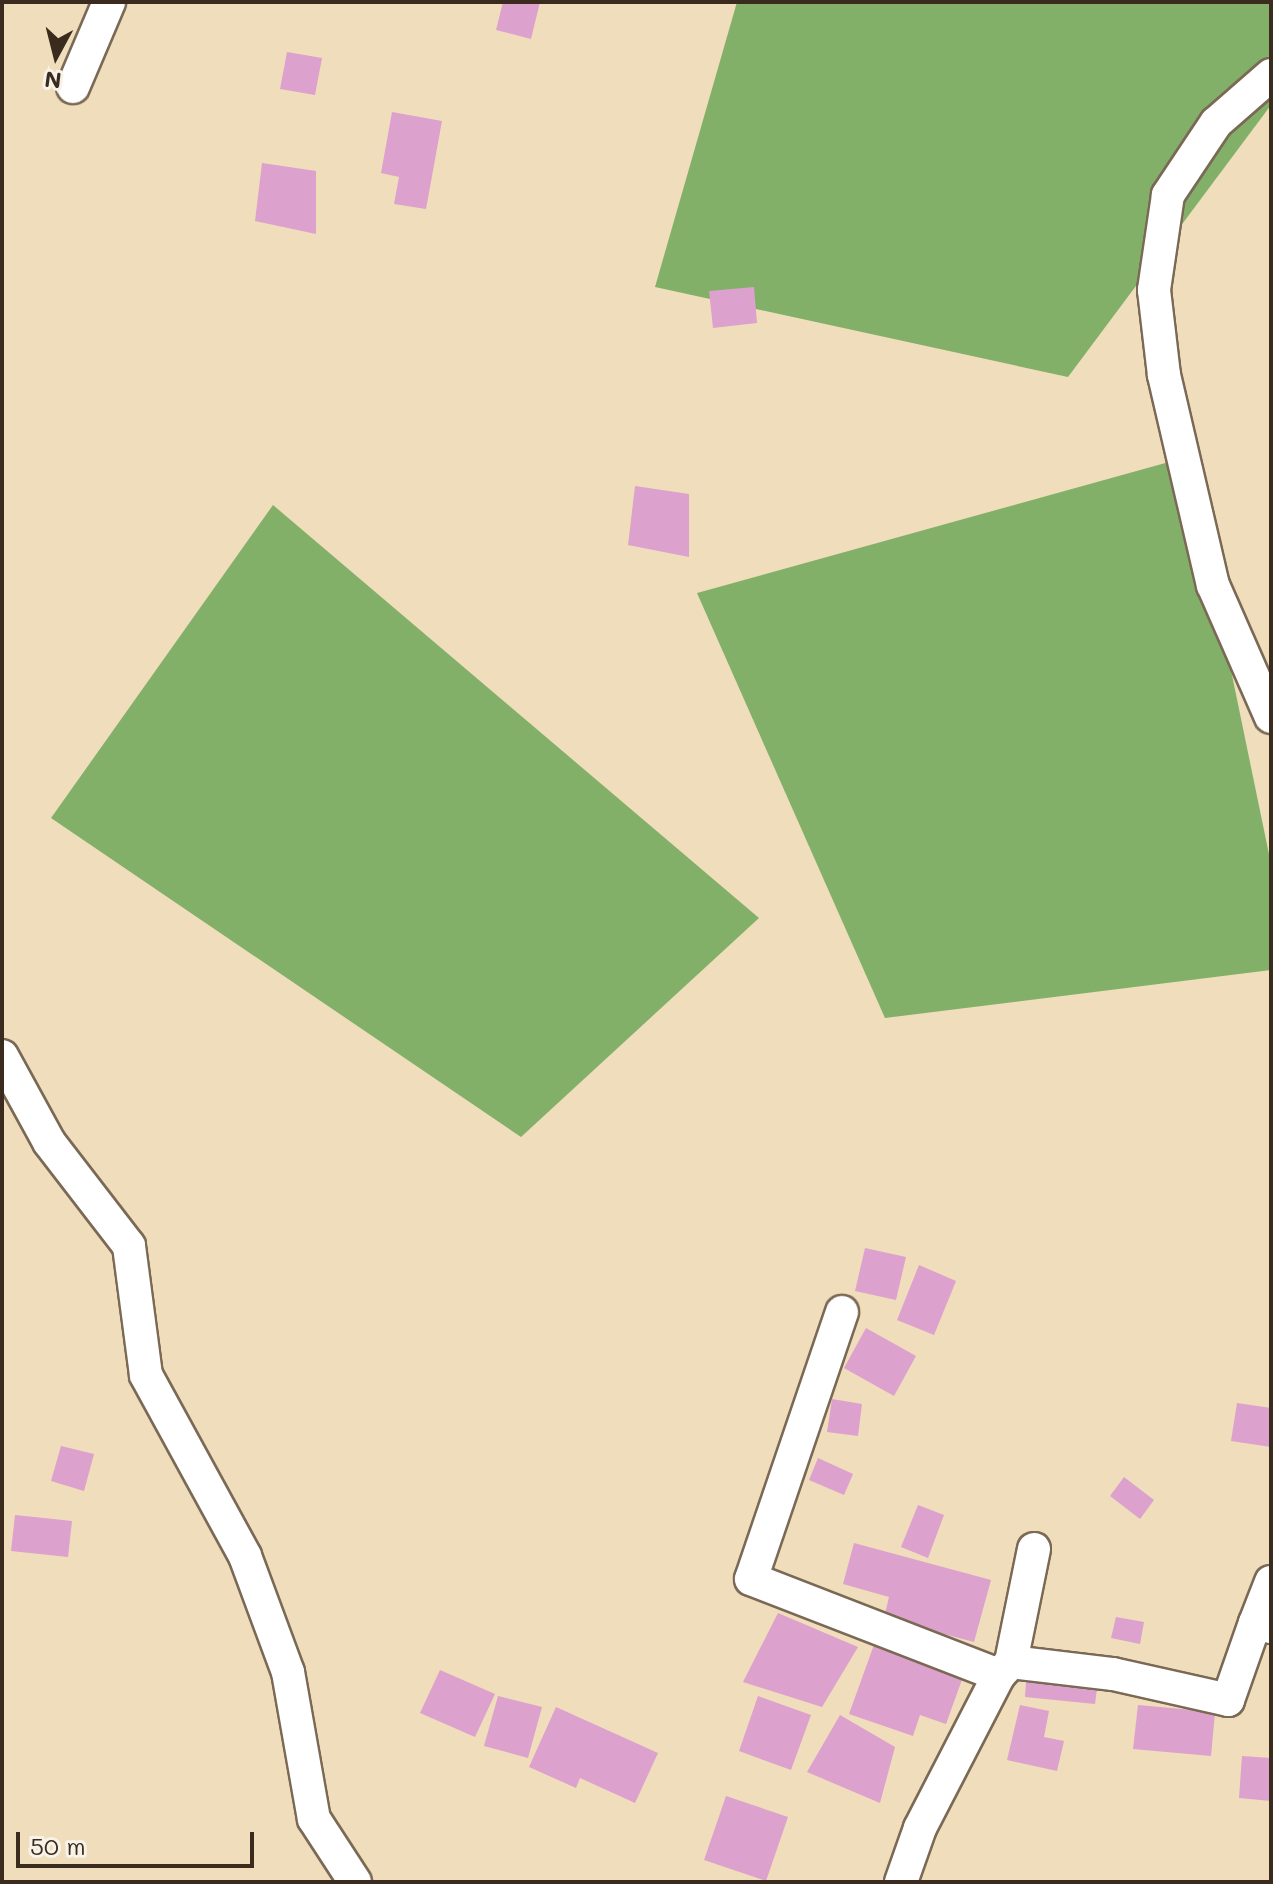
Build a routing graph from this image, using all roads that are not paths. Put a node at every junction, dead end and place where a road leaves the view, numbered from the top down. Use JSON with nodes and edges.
{"nodes":[{"id":1,"x":109,"y":2,"type":"edge"},
{"id":2,"x":1271,"y":75,"type":"edge"},
{"id":3,"x":73,"y":87,"type":"dead end"},
{"id":4,"x":1271,"y":717,"type":"edge"},
{"id":5,"x":2,"y":1056,"type":"edge"},
{"id":6,"x":842,"y":1312,"type":"dead end"},
{"id":7,"x":1034,"y":1549,"type":"dead end"},
{"id":8,"x":1271,"y":1582,"type":"edge"},
{"id":9,"x":1263,"y":1625,"type":"edge"},
{"id":10,"x":1005,"y":1668,"type":"junction"},
{"id":11,"x":355,"y":1882,"type":"edge"},
{"id":12,"x":901,"y":1882,"type":"edge"}],
"edges":[{"from":1,"to":3,"type":"street"},
{"from":2,"to":4,"type":"street"},
{"from":5,"to":11,"type":"street"},
{"from":6,"to":10,"type":"street"},
{"from":7,"to":10,"type":"street"},
{"from":8,"to":9,"type":"street"},
{"from":9,"to":10,"type":"street"},
{"from":10,"to":12,"type":"street"}]}
